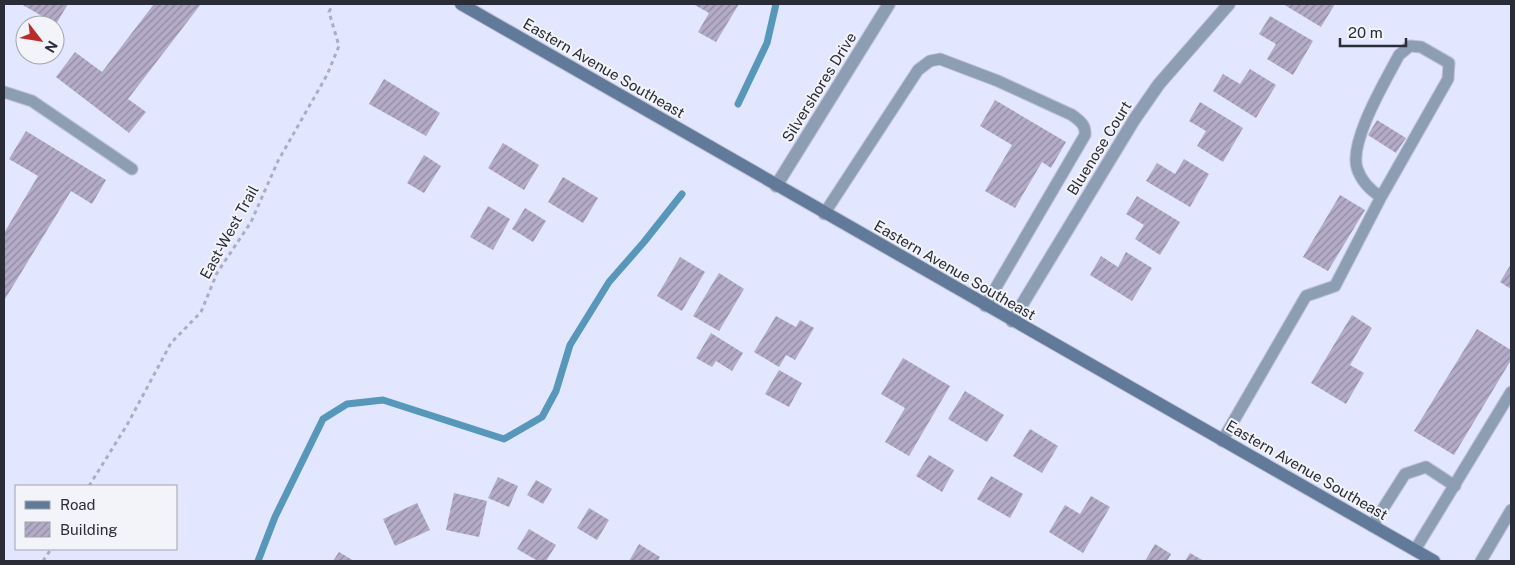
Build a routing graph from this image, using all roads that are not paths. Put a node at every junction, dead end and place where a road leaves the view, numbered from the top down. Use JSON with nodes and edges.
{"nodes":[{"id":1,"x":461,"y":4,"type":"edge"},
{"id":2,"x":889,"y":4,"type":"edge"},
{"id":3,"x":1229,"y":4,"type":"edge"},
{"id":4,"x":4,"y":92,"type":"edge"},
{"id":5,"x":132,"y":169,"type":"dead end"},
{"id":6,"x":776,"y":186,"type":"junction"},
{"id":7,"x":1381,"y":197,"type":"junction"},
{"id":8,"x":824,"y":214,"type":"junction"},
{"id":9,"x":985,"y":306,"type":"junction"},
{"id":10,"x":1012,"y":321,"type":"junction"},
{"id":11,"x":1511,"y":392,"type":"edge"},
{"id":12,"x":1222,"y":441,"type":"junction"},
{"id":13,"x":1455,"y":486,"type":"junction"},
{"id":14,"x":1511,"y":510,"type":"edge"},
{"id":15,"x":1372,"y":526,"type":"junction"},
{"id":16,"x":1415,"y":550,"type":"junction"},
{"id":17,"x":1434,"y":561,"type":"edge"},
{"id":18,"x":1481,"y":561,"type":"edge"}],
"edges":[{"from":1,"to":6,"type":"street","name":"Eastern Avenue Southeast"},
{"from":2,"to":6,"type":"street","name":"Silvershores Drive"},
{"from":3,"to":10,"type":"street","name":"Bluenose Court"},
{"from":4,"to":5,"type":"lane"},
{"from":6,"to":8,"type":"street","name":"Eastern Avenue Southeast"},
{"from":7,"to":7,"type":"lane"},
{"from":7,"to":12,"type":"lane"},
{"from":8,"to":9,"type":"street","name":"Eastern Avenue Southeast"},
{"from":8,"to":9,"type":"lane"},
{"from":9,"to":10,"type":"street","name":"Eastern Avenue Southeast"},
{"from":10,"to":12,"type":"street","name":"Eastern Avenue Southeast"},
{"from":11,"to":13,"type":"lane"},
{"from":12,"to":15,"type":"street","name":"Eastern Avenue Southeast"},
{"from":13,"to":15,"type":"lane"},
{"from":13,"to":16,"type":"lane"},
{"from":14,"to":18,"type":"lane"},
{"from":15,"to":16,"type":"street","name":"Eastern Avenue Southeast"},
{"from":16,"to":17,"type":"street","name":"Eastern Avenue Southeast"}]}
